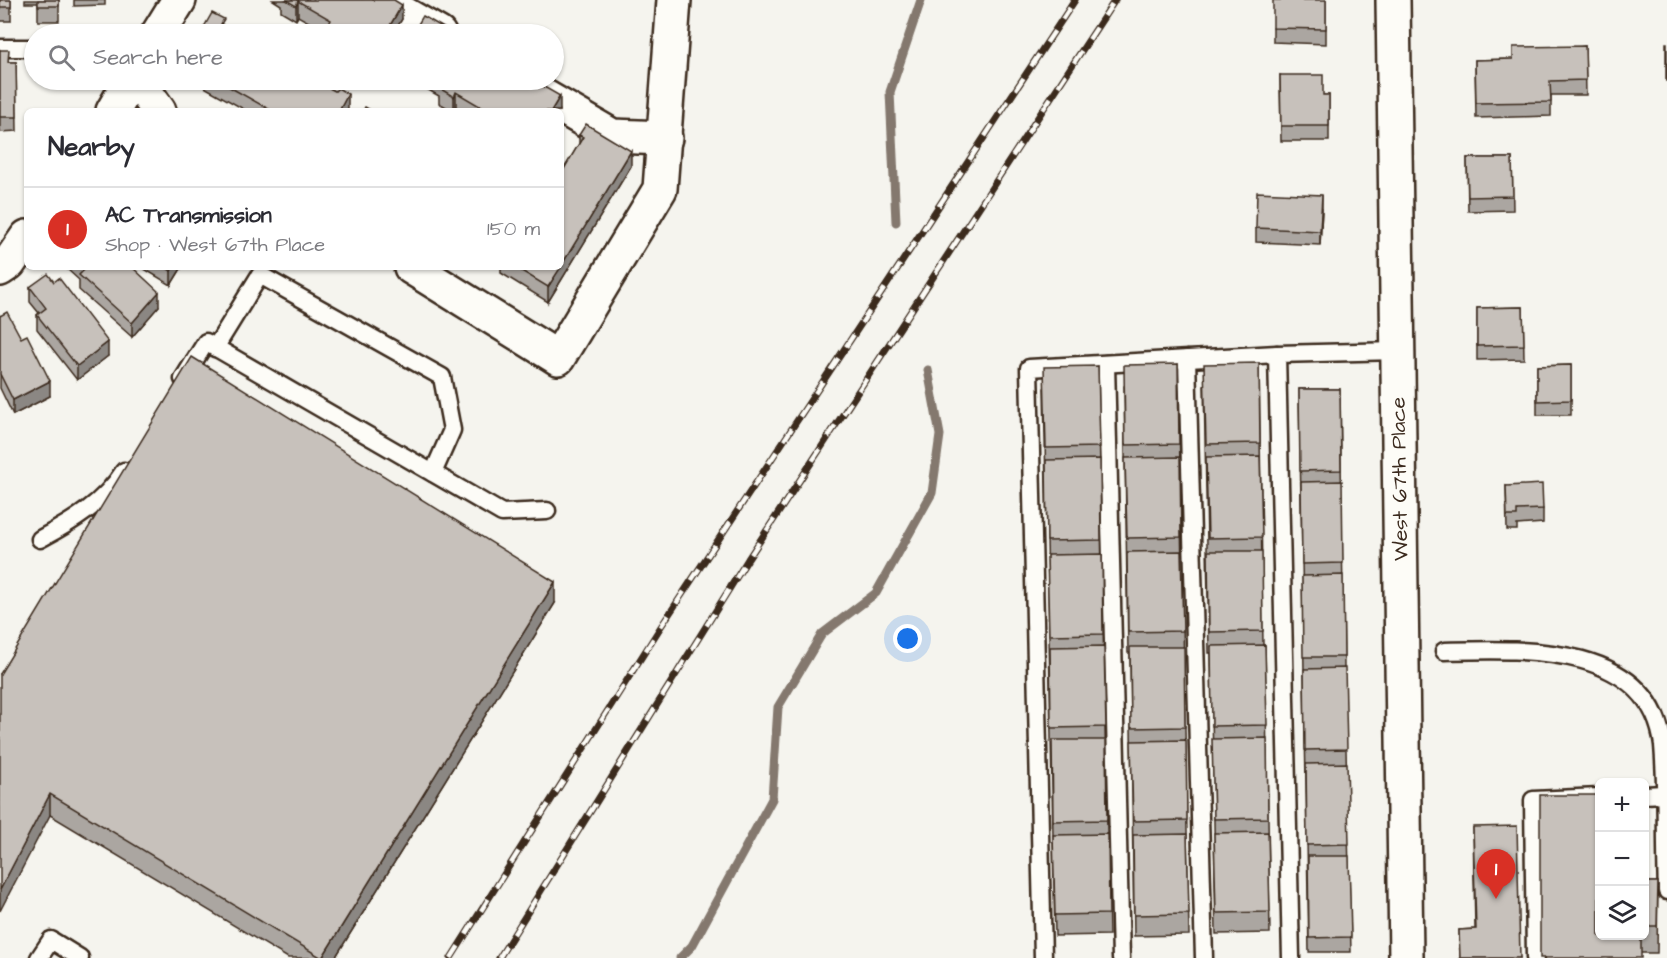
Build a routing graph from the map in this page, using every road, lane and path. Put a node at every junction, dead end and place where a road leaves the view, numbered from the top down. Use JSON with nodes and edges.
{"nodes":[{"id":1,"x":179,"y":0,"type":"edge"},
{"id":2,"x":380,"y":0,"type":"edge"},
{"id":3,"x":674,"y":0,"type":"edge"},
{"id":4,"x":1393,"y":0,"type":"edge"},
{"id":5,"x":164,"y":24,"type":"edge"},
{"id":6,"x":422,"y":24,"type":"edge"},
{"id":7,"x":0,"y":48,"type":"edge"},
{"id":8,"x":24,"y":48,"type":"edge"},
{"id":9,"x":125,"y":90,"type":"edge"},
{"id":10,"x":143,"y":90,"type":"edge"},
{"id":11,"x":533,"y":90,"type":"edge"},
{"id":12,"x":115,"y":108,"type":"edge"},
{"id":13,"x":157,"y":108,"type":"edge"},
{"id":14,"x":564,"y":108,"type":"edge"},
{"id":15,"x":564,"y":108,"type":"edge"},
{"id":16,"x":665,"y":138,"type":"junction"},
{"id":17,"x":24,"y":241,"type":"edge"},
{"id":18,"x":0,"y":269,"type":"edge"},
{"id":19,"x":416,"y":270,"type":"edge"},
{"id":20,"x":215,"y":348,"type":"junction"},
{"id":21,"x":1398,"y":351,"type":"junction"},
{"id":22,"x":1277,"y":354,"type":"junction"},
{"id":23,"x":1187,"y":359,"type":"junction"},
{"id":24,"x":1106,"y":364,"type":"junction"},
{"id":25,"x":175,"y":391,"type":"edge"},
{"id":26,"x":132,"y":459,"type":"edge"},
{"id":27,"x":433,"y":473,"type":"junction"},
{"id":28,"x":547,"y":511,"type":"dead end"},
{"id":29,"x":40,"y":539,"type":"dead end"},
{"id":30,"x":1444,"y":651,"type":"dead end"},
{"id":31,"x":1664,"y":794,"type":"junction"},
{"id":32,"x":1649,"y":795,"type":"edge"},
{"id":33,"x":1595,"y":797,"type":"edge"},
{"id":34,"x":1667,"y":891,"type":"edge"},
{"id":35,"x":39,"y":958,"type":"edge"},
{"id":36,"x":80,"y":958,"type":"edge"},
{"id":37,"x":1043,"y":958,"type":"edge"},
{"id":38,"x":1122,"y":958,"type":"edge"},
{"id":39,"x":1204,"y":958,"type":"edge"},
{"id":40,"x":1291,"y":958,"type":"edge"},
{"id":41,"x":1406,"y":958,"type":"edge"},
{"id":42,"x":1535,"y":958,"type":"edge"}],
"edges":[{"from":1,"to":5,"type":"street"},
{"from":2,"to":6,"type":"street"},
{"from":3,"to":16,"type":"street"},
{"from":4,"to":21,"type":"street","name":"West 67th Place"},
{"from":7,"to":8,"type":"lane"},
{"from":9,"to":12,"type":"street"},
{"from":10,"to":13,"type":"street"},
{"from":11,"to":14,"type":"street"},
{"from":15,"to":16,"type":"street"},
{"from":16,"to":19,"type":"street"},
{"from":17,"to":18,"type":"street"},
{"from":20,"to":25,"type":"lane"},
{"from":20,"to":27,"type":"lane"},
{"from":20,"to":27,"type":"lane"},
{"from":21,"to":22,"type":"lane"},
{"from":21,"to":41,"type":"street","name":"West 67th Place"},
{"from":22,"to":23,"type":"lane"},
{"from":22,"to":40,"type":"lane"},
{"from":23,"to":24,"type":"lane"},
{"from":23,"to":39,"type":"lane"},
{"from":24,"to":37,"type":"lane"},
{"from":24,"to":38,"type":"lane"},
{"from":26,"to":29,"type":"lane"},
{"from":27,"to":28,"type":"lane"},
{"from":30,"to":31,"type":"lane"},
{"from":31,"to":32,"type":"lane"},
{"from":31,"to":34,"type":"lane"},
{"from":33,"to":42,"type":"lane"},
{"from":35,"to":36,"type":"lane"}]}
